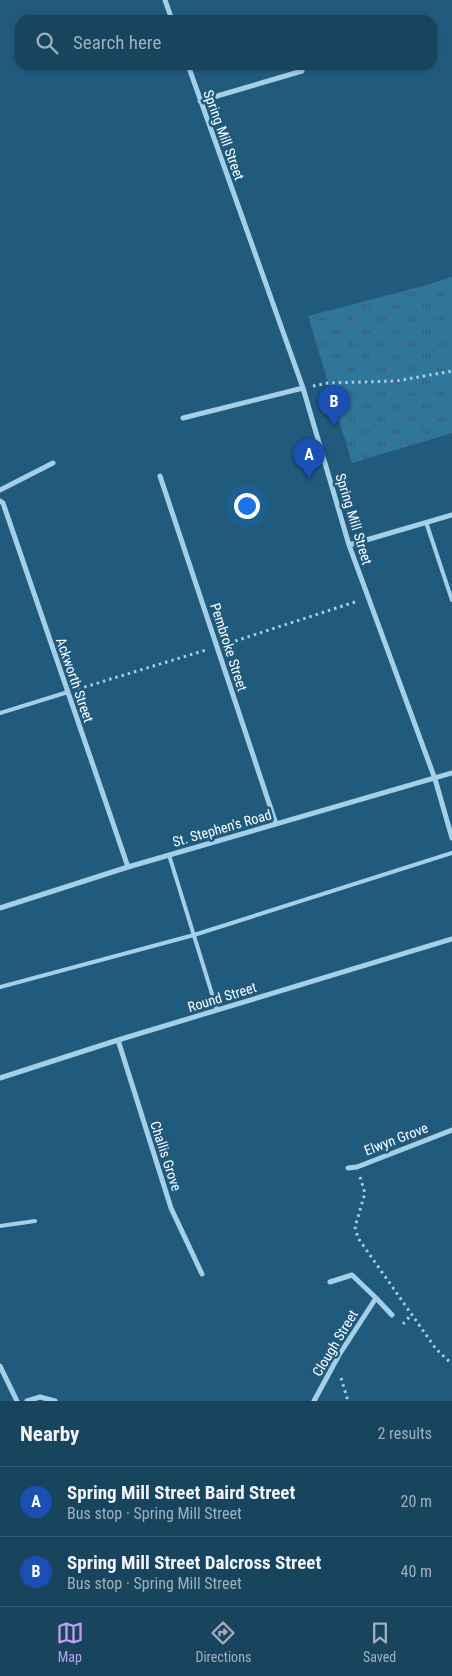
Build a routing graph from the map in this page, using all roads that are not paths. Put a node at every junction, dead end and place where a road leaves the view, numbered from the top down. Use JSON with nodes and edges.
{"nodes":[{"id":1,"x":165,"y":0,"type":"edge"},
{"id":2,"x":170,"y":15,"type":"edge"},
{"id":3,"x":190,"y":70,"type":"edge"},
{"id":4,"x":302,"y":71,"type":"dead end"},
{"id":5,"x":200,"y":101,"type":"junction"},
{"id":6,"x":303,"y":388,"type":"junction"},
{"id":7,"x":183,"y":418,"type":"dead end"},
{"id":8,"x":53,"y":463,"type":"dead end"},
{"id":9,"x":160,"y":476,"type":"dead end"},
{"id":10,"x":0,"y":490,"type":"edge"},
{"id":11,"x":0,"y":501,"type":"edge"},
{"id":12,"x":452,"y":515,"type":"edge"},
{"id":13,"x":426,"y":522,"type":"junction"},
{"id":14,"x":349,"y":545,"type":"junction"},
{"id":15,"x":452,"y":600,"type":"edge"},
{"id":16,"x":68,"y":692,"type":"junction"},
{"id":17,"x":0,"y":713,"type":"edge"},
{"id":18,"x":452,"y":773,"type":"edge"},
{"id":19,"x":435,"y":778,"type":"junction"},
{"id":20,"x":276,"y":824,"type":"junction"},
{"id":21,"x":452,"y":838,"type":"edge"},
{"id":22,"x":452,"y":853,"type":"edge"},
{"id":23,"x":169,"y":855,"type":"junction"},
{"id":24,"x":128,"y":867,"type":"junction"},
{"id":25,"x":0,"y":908,"type":"edge"},
{"id":26,"x":194,"y":935,"type":"junction"},
{"id":27,"x":452,"y":939,"type":"edge"},
{"id":28,"x":0,"y":987,"type":"edge"},
{"id":29,"x":217,"y":1010,"type":"junction"},
{"id":30,"x":118,"y":1040,"type":"junction"},
{"id":31,"x":0,"y":1078,"type":"edge"},
{"id":32,"x":452,"y":1130,"type":"edge"},
{"id":33,"x":348,"y":1168,"type":"dead end"},
{"id":34,"x":35,"y":1221,"type":"dead end"},
{"id":35,"x":0,"y":1226,"type":"edge"},
{"id":36,"x":202,"y":1274,"type":"dead end"},
{"id":37,"x":330,"y":1282,"type":"dead end"},
{"id":38,"x":376,"y":1298,"type":"junction"},
{"id":39,"x":392,"y":1315,"type":"dead end"},
{"id":40,"x":0,"y":1366,"type":"edge"},
{"id":41,"x":17,"y":1401,"type":"edge"},
{"id":42,"x":27,"y":1401,"type":"edge"},
{"id":43,"x":55,"y":1401,"type":"edge"},
{"id":44,"x":314,"y":1401,"type":"edge"}],
"edges":[{"from":1,"to":2,"type":"street"},
{"from":3,"to":5,"type":"street","name":"Spring Mill Street"},
{"from":4,"to":5,"type":"street"},
{"from":5,"to":6,"type":"street","name":"Spring Mill Street"},
{"from":6,"to":7,"type":"street"},
{"from":6,"to":14,"type":"street","name":"Spring Mill Street"},
{"from":8,"to":10,"type":"street"},
{"from":9,"to":20,"type":"street","name":"Pembroke Street"},
{"from":11,"to":16,"type":"street","name":"Ackworth Street"},
{"from":12,"to":13,"type":"street"},
{"from":13,"to":14,"type":"street"},
{"from":13,"to":15,"type":"lane"},
{"from":14,"to":19,"type":"street","name":"Spring Mill Street"},
{"from":16,"to":17,"type":"lane"},
{"from":16,"to":24,"type":"street","name":"Ackworth Street"},
{"from":18,"to":19,"type":"street","name":"St. Stephen's Road"},
{"from":19,"to":20,"type":"street","name":"St. Stephen's Road"},
{"from":19,"to":21,"type":"street","name":"Spring Mill Street"},
{"from":20,"to":23,"type":"street","name":"St. Stephen's Road"},
{"from":22,"to":26,"type":"lane"},
{"from":23,"to":24,"type":"street","name":"St. Stephen's Road"},
{"from":23,"to":26,"type":"lane"},
{"from":24,"to":25,"type":"street","name":"St. Stephen's Road"},
{"from":26,"to":28,"type":"lane"},
{"from":26,"to":29,"type":"lane"},
{"from":27,"to":29,"type":"street","name":"Round Street"},
{"from":29,"to":30,"type":"street","name":"Round Street"},
{"from":30,"to":31,"type":"street","name":"Round Street"},
{"from":30,"to":36,"type":"street","name":"Challis Grove"},
{"from":32,"to":33,"type":"street","name":"Elwyn Grove"},
{"from":34,"to":35,"type":"lane"},
{"from":37,"to":38,"type":"street"},
{"from":38,"to":39,"type":"street"},
{"from":38,"to":44,"type":"street","name":"Clough Street"},
{"from":40,"to":41,"type":"street"},
{"from":42,"to":43,"type":"street"}]}
